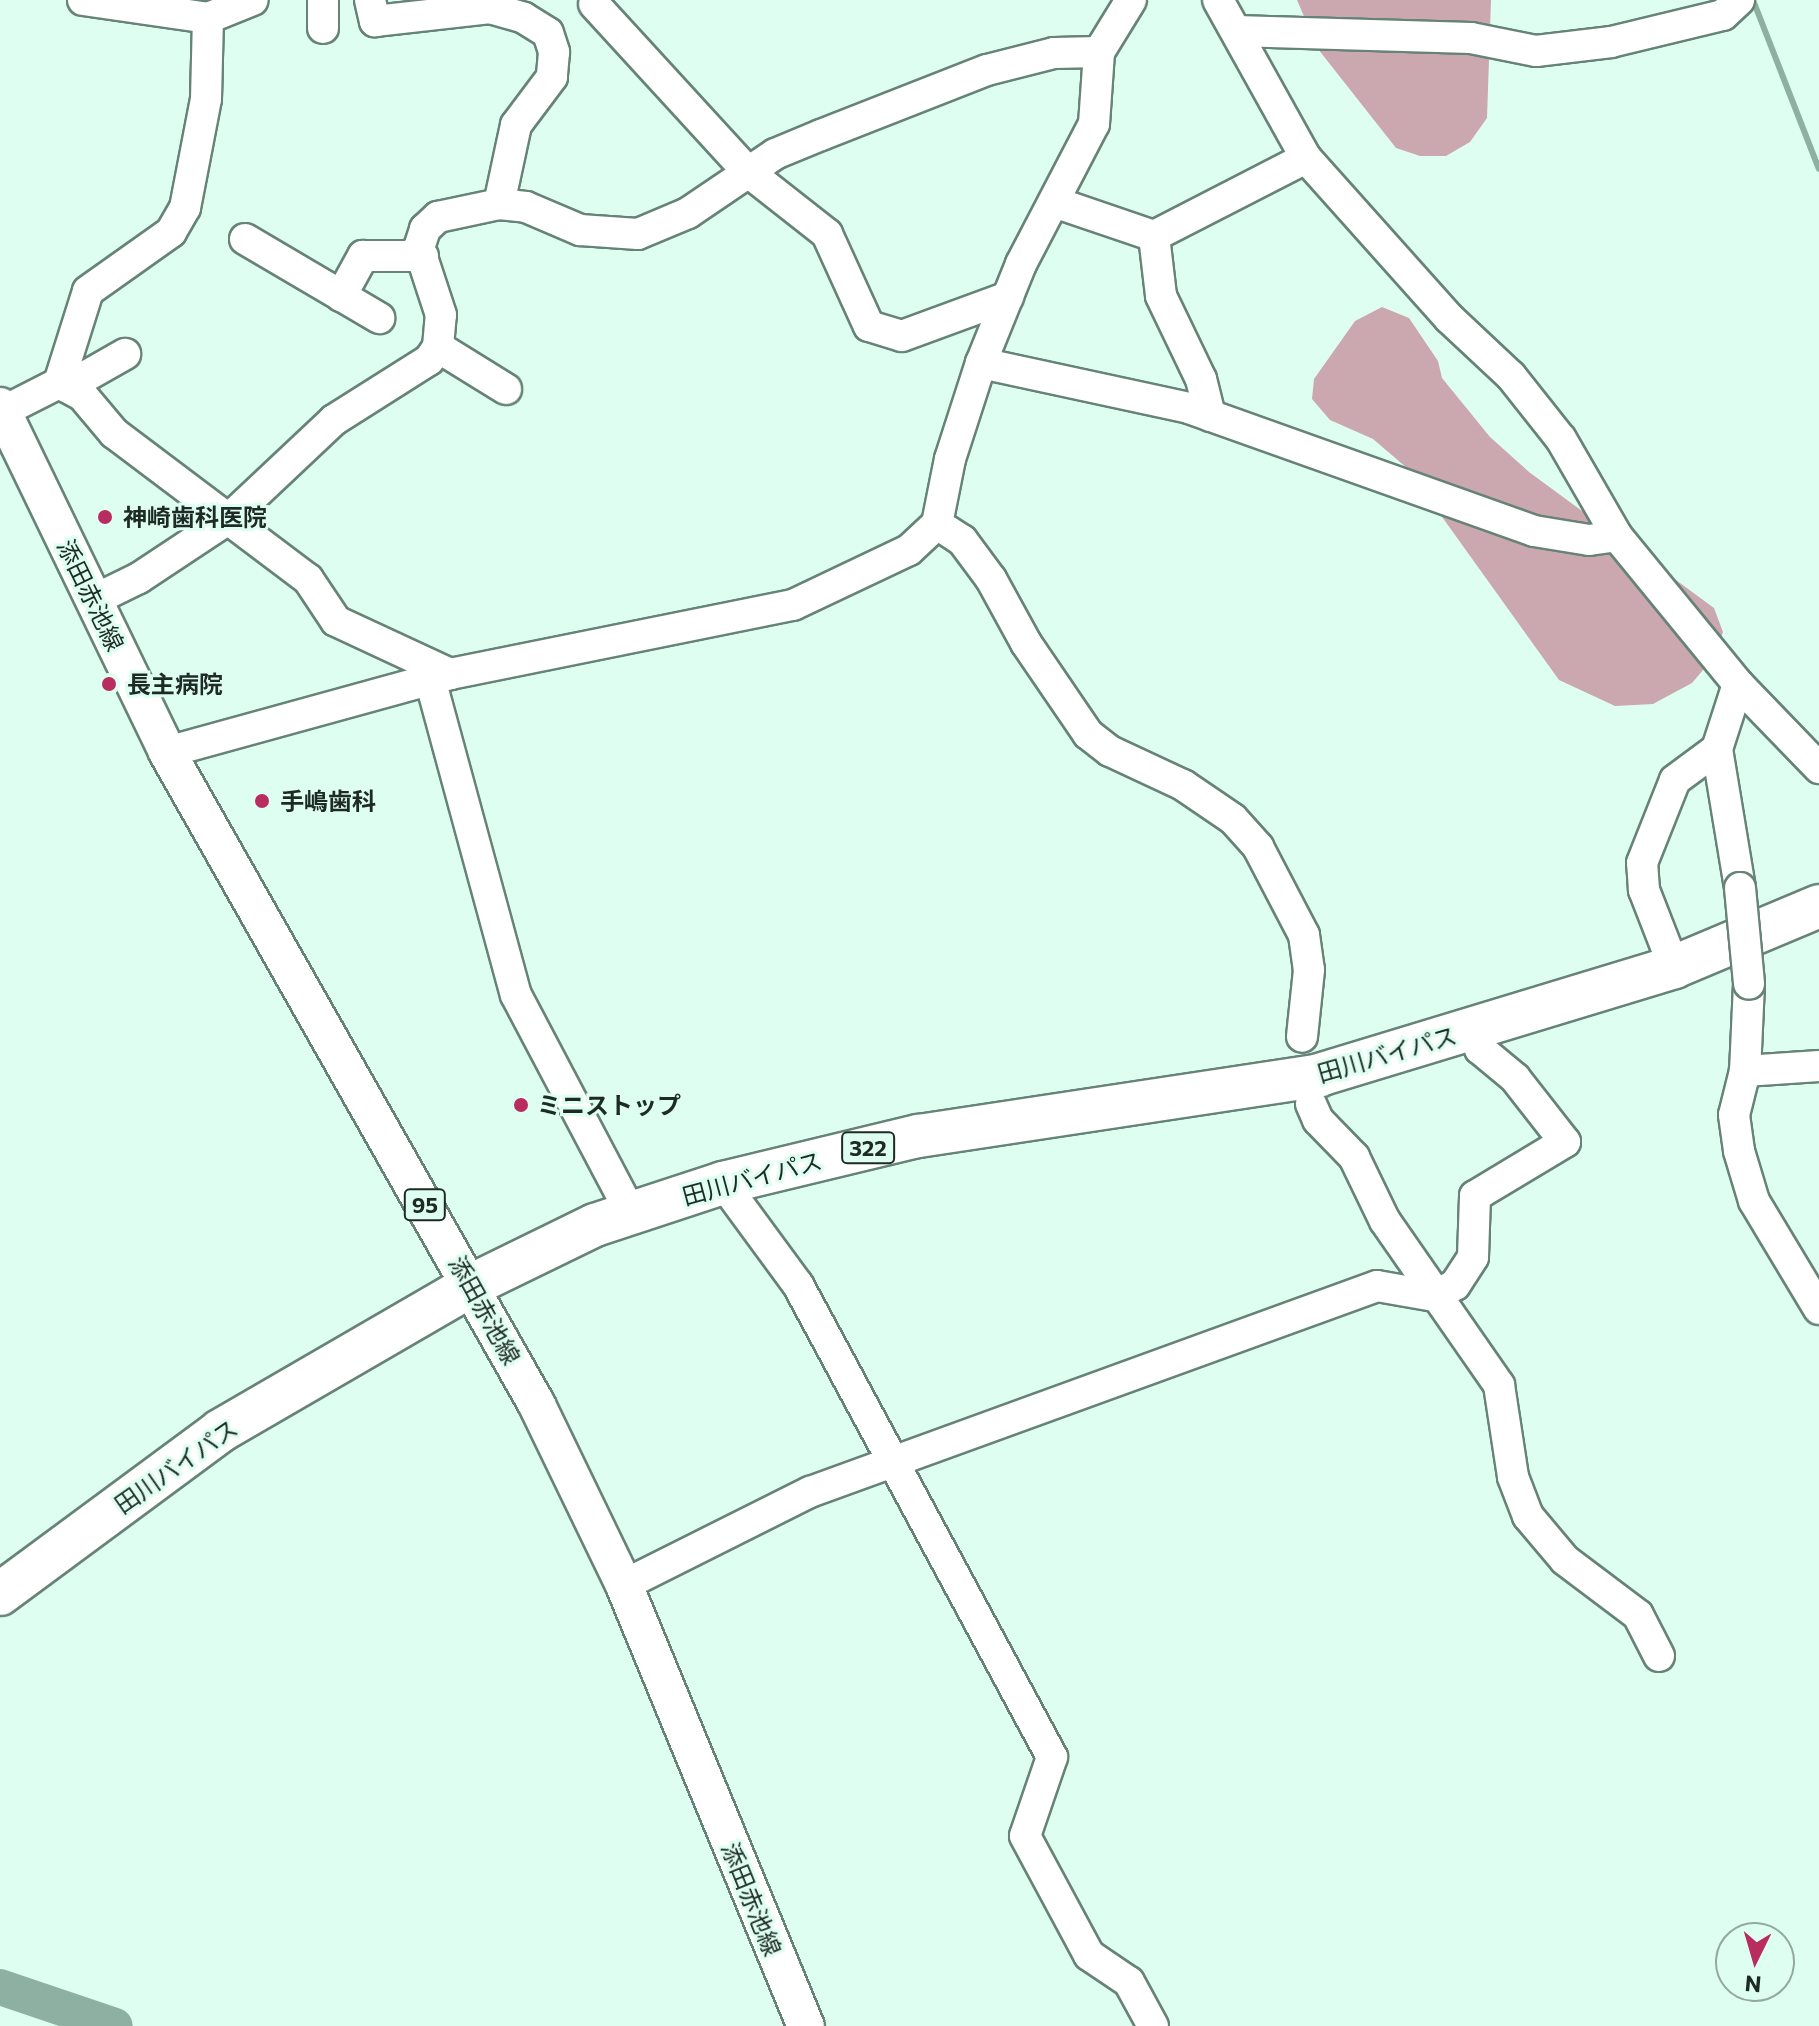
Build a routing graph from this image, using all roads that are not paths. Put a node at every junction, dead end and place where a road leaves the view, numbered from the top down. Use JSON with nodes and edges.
{"nodes":[{"id":1,"x":83,"y":0,"type":"edge"},
{"id":2,"x":253,"y":0,"type":"edge"},
{"id":3,"x":370,"y":0,"type":"edge"},
{"id":4,"x":1131,"y":0,"type":"edge"},
{"id":5,"x":1218,"y":0,"type":"edge"},
{"id":6,"x":1739,"y":0,"type":"edge"},
{"id":7,"x":594,"y":4,"type":"dead end"},
{"id":8,"x":208,"y":18,"type":"junction"},
{"id":9,"x":1236,"y":31,"type":"junction"},
{"id":10,"x":1099,"y":52,"type":"junction"},
{"id":11,"x":1306,"y":158,"type":"junction"},
{"id":12,"x":747,"y":171,"type":"junction"},
{"id":13,"x":1057,"y":203,"type":"junction"},
{"id":14,"x":499,"y":204,"type":"junction"},
{"id":15,"x":1154,"y":236,"type":"junction"},
{"id":16,"x":245,"y":239,"type":"dead end"},
{"id":17,"x":423,"y":256,"type":"junction"},
{"id":18,"x":341,"y":296,"type":"junction"},
{"id":19,"x":1008,"y":297,"type":"junction"},
{"id":20,"x":379,"y":318,"type":"dead end"},
{"id":21,"x":438,"y":347,"type":"junction"},
{"id":22,"x":125,"y":354,"type":"dead end"},
{"id":23,"x":981,"y":363,"type":"junction"},
{"id":24,"x":63,"y":385,"type":"junction"},
{"id":25,"x":506,"y":389,"type":"dead end"},
{"id":26,"x":1,"y":410,"type":"edge"},
{"id":27,"x":1210,"y":416,"type":"junction"},
{"id":28,"x":231,"y":517,"type":"junction"},
{"id":29,"x":937,"y":524,"type":"junction"},
{"id":30,"x":1617,"y":536,"type":"junction"},
{"id":31,"x":94,"y":600,"type":"junction"},
{"id":32,"x":440,"y":676,"type":"junction"},
{"id":33,"x":1738,"y":684,"type":"junction"},
{"id":34,"x":1717,"y":749,"type":"junction"},
{"id":35,"x":167,"y":752,"type":"junction"},
{"id":36,"x":1819,"y":768,"type":"edge"},
{"id":37,"x":1819,"y":906,"type":"edge"},
{"id":38,"x":1674,"y":967,"type":"junction"},
{"id":39,"x":1473,"y":1029,"type":"junction"},
{"id":40,"x":1302,"y":1037,"type":"dead end"},
{"id":41,"x":1819,"y":1066,"type":"edge"},
{"id":42,"x":1745,"y":1071,"type":"junction"},
{"id":43,"x":1311,"y":1104,"type":"dead end"},
{"id":44,"x":723,"y":1183,"type":"junction"},
{"id":45,"x":631,"y":1213,"type":"junction"},
{"id":46,"x":472,"y":1285,"type":"junction"},
{"id":47,"x":1434,"y":1296,"type":"junction"},
{"id":48,"x":1819,"y":1309,"type":"edge"},
{"id":49,"x":896,"y":1462,"type":"junction"},
{"id":50,"x":624,"y":1585,"type":"junction"},
{"id":51,"x":0,"y":1594,"type":"edge"},
{"id":52,"x":1659,"y":1656,"type":"dead end"},
{"id":53,"x":806,"y":2026,"type":"edge"},
{"id":54,"x":1153,"y":2026,"type":"edge"}],
"edges":[{"from":1,"to":8,"type":"street"},
{"from":2,"to":8,"type":"street"},
{"from":3,"to":14,"type":"street"},
{"from":4,"to":10,"type":"street"},
{"from":5,"to":9,"type":"street"},
{"from":6,"to":9,"type":"street"},
{"from":7,"to":12,"type":"street"},
{"from":8,"to":24,"type":"street"},
{"from":9,"to":11,"type":"street"},
{"from":10,"to":12,"type":"street"},
{"from":10,"to":13,"type":"street"},
{"from":11,"to":15,"type":"street"},
{"from":11,"to":30,"type":"street"},
{"from":12,"to":14,"type":"street"},
{"from":12,"to":19,"type":"street"},
{"from":13,"to":15,"type":"street"},
{"from":13,"to":19,"type":"street"},
{"from":14,"to":17,"type":"street"},
{"from":15,"to":27,"type":"street"},
{"from":16,"to":18,"type":"street"},
{"from":17,"to":18,"type":"street"},
{"from":17,"to":21,"type":"street"},
{"from":18,"to":20,"type":"street"},
{"from":19,"to":23,"type":"street"},
{"from":21,"to":25,"type":"street"},
{"from":21,"to":28,"type":"street"},
{"from":22,"to":24,"type":"street"},
{"from":23,"to":27,"type":"street"},
{"from":23,"to":29,"type":"street"},
{"from":24,"to":26,"type":"street"},
{"from":24,"to":28,"type":"street"},
{"from":26,"to":31,"type":"main road","name":"添田赤池線","number":"95"},
{"from":27,"to":30,"type":"street"},
{"from":28,"to":31,"type":"street"},
{"from":28,"to":32,"type":"street"},
{"from":29,"to":32,"type":"street"},
{"from":29,"to":40,"type":"street"},
{"from":30,"to":33,"type":"street"},
{"from":31,"to":35,"type":"main road","name":"添田赤池線","number":"95"},
{"from":32,"to":35,"type":"street"},
{"from":32,"to":45,"type":"street"},
{"from":33,"to":34,"type":"street"},
{"from":33,"to":36,"type":"street"},
{"from":34,"to":38,"type":"street"},
{"from":34,"to":42,"type":"street","bridge":true},
{"from":35,"to":46,"type":"main road","name":"添田赤池線","number":"95"},
{"from":37,"to":38,"type":"highway","name":"田川バイパス","number":"322"},
{"from":38,"to":39,"type":"highway","name":"田川バイパス","number":"322"},
{"from":39,"to":44,"type":"highway","name":"田川バイパス","number":"322"},
{"from":39,"to":47,"type":"street"},
{"from":41,"to":42,"type":"street"},
{"from":42,"to":48,"type":"street"},
{"from":43,"to":47,"type":"street"},
{"from":44,"to":45,"type":"highway","name":"田川バイパス","number":"322"},
{"from":44,"to":49,"type":"street"},
{"from":45,"to":46,"type":"highway","name":"田川バイパス","number":"322"},
{"from":46,"to":50,"type":"main road","name":"添田赤池線","number":"95"},
{"from":46,"to":51,"type":"highway","name":"田川バイパス","number":"322"},
{"from":47,"to":49,"type":"street"},
{"from":47,"to":52,"type":"street"},
{"from":49,"to":50,"type":"street"},
{"from":49,"to":54,"type":"street"},
{"from":50,"to":53,"type":"main road","name":"添田赤池線","number":"95"}]}
